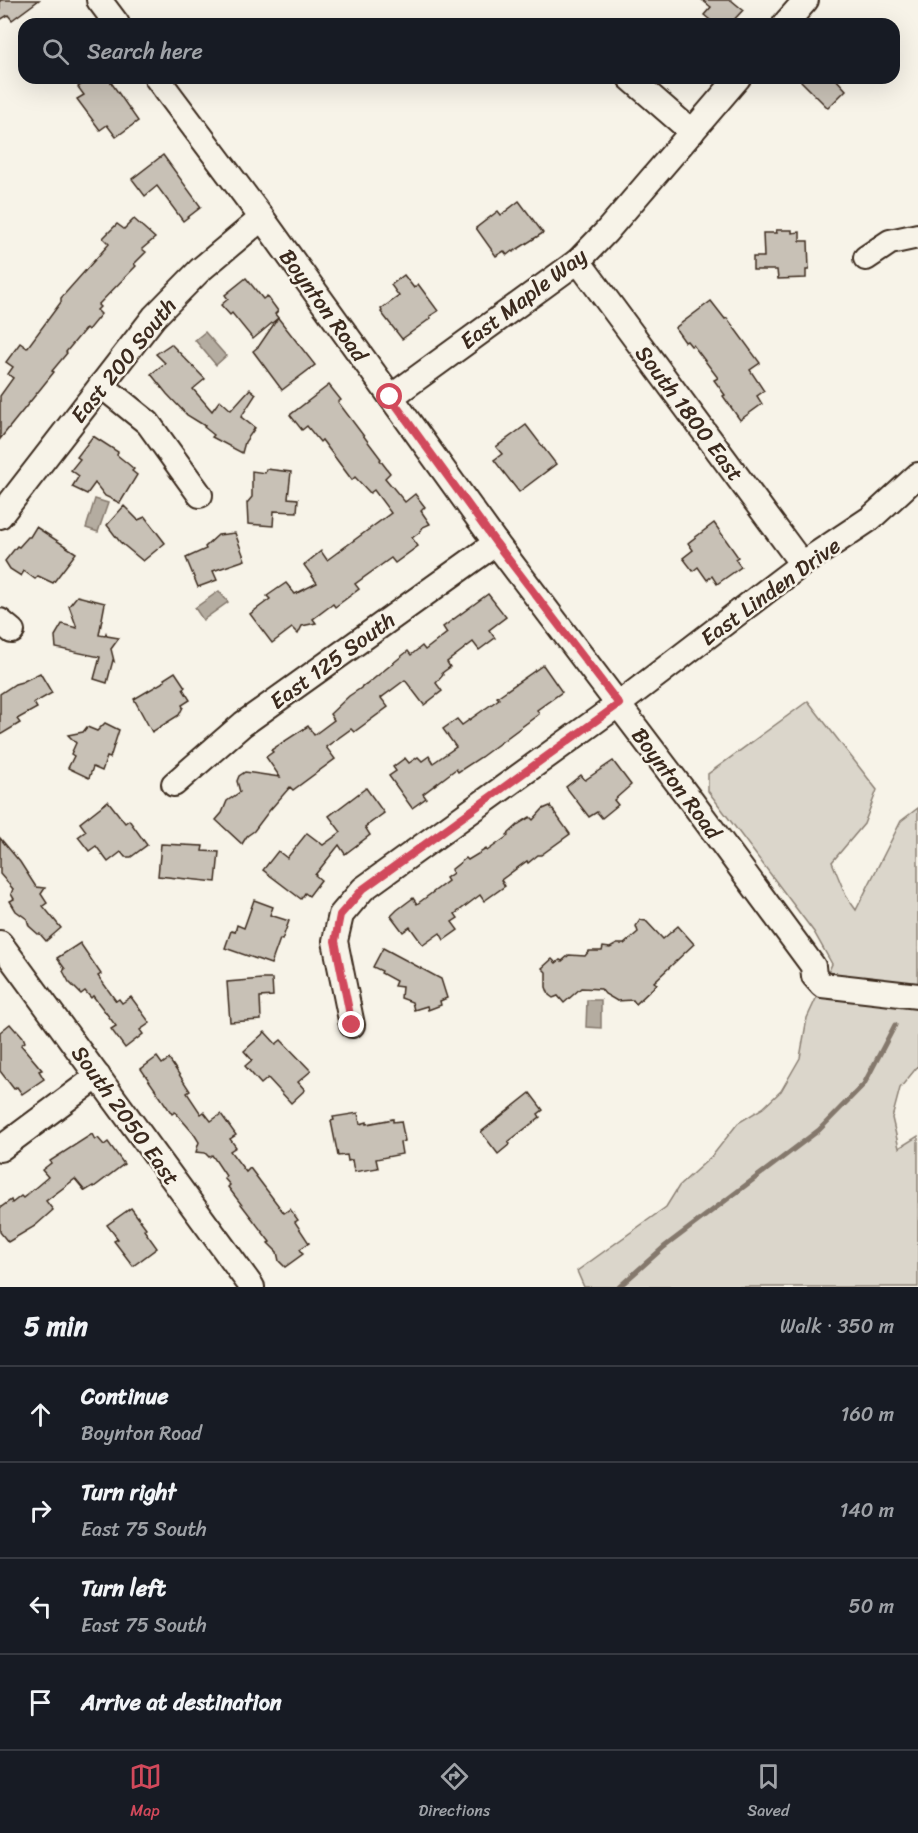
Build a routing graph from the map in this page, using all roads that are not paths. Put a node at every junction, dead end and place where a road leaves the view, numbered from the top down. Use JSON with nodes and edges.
{"nodes":[{"id":1,"x":99,"y":0,"type":"edge"},
{"id":2,"x":806,"y":0,"type":"edge"},
{"id":3,"x":112,"y":18,"type":"edge"},
{"id":4,"x":790,"y":18,"type":"edge"},
{"id":5,"x":162,"y":84,"type":"edge"},
{"id":6,"x":637,"y":84,"type":"edge"},
{"id":7,"x":733,"y":84,"type":"edge"},
{"id":8,"x":692,"y":132,"type":"junction"},
{"id":9,"x":262,"y":218,"type":"junction"},
{"id":10,"x":918,"y":236,"type":"edge"},
{"id":11,"x":866,"y":258,"type":"dead end"},
{"id":12,"x":578,"y":261,"type":"junction"},
{"id":13,"x":101,"y":385,"type":"junction"},
{"id":14,"x":390,"y":397,"type":"junction"},
{"id":15,"x":918,"y":475,"type":"edge"},
{"id":16,"x":200,"y":495,"type":"dead end"},
{"id":17,"x":0,"y":516,"type":"edge"},
{"id":18,"x":496,"y":543,"type":"junction"},
{"id":19,"x":802,"y":564,"type":"junction"},
{"id":20,"x":619,"y":704,"type":"junction"},
{"id":21,"x":174,"y":784,"type":"dead end"},
{"id":22,"x":0,"y":943,"type":"edge"},
{"id":23,"x":918,"y":996,"type":"edge"},
{"id":24,"x":352,"y":1025,"type":"dead end"},
{"id":25,"x":98,"y":1076,"type":"junction"},
{"id":26,"x":0,"y":1149,"type":"edge"},
{"id":27,"x":252,"y":1287,"type":"edge"}],
"edges":[{"from":1,"to":3,"type":"street"},
{"from":2,"to":4,"type":"street"},
{"from":5,"to":9,"type":"street","name":"Boynton Road"},
{"from":6,"to":8,"type":"street"},
{"from":7,"to":8,"type":"street","name":"East Maple Way"},
{"from":8,"to":12,"type":"street","name":"East Maple Way"},
{"from":9,"to":13,"type":"street","name":"East 200 South"},
{"from":9,"to":14,"type":"street","name":"Boynton Road"},
{"from":10,"to":11,"type":"street"},
{"from":12,"to":14,"type":"street","name":"East Maple Way"},
{"from":12,"to":19,"type":"street","name":"South 1800 East"},
{"from":13,"to":16,"type":"street"},
{"from":13,"to":17,"type":"street","name":"East 200 South"},
{"from":14,"to":18,"type":"street","name":"Boynton Road"},
{"from":15,"to":19,"type":"street","name":"East Linden Drive"},
{"from":18,"to":20,"type":"street","name":"Boynton Road"},
{"from":18,"to":21,"type":"street","name":"East 125 South"},
{"from":19,"to":20,"type":"street","name":"East Linden Drive"},
{"from":20,"to":23,"type":"street","name":"Boynton Road"},
{"from":20,"to":24,"type":"street","name":"East Linden Drive"},
{"from":22,"to":25,"type":"street","name":"South 2050 East"},
{"from":25,"to":26,"type":"street"},
{"from":25,"to":27,"type":"street","name":"South 2050 East"}]}
